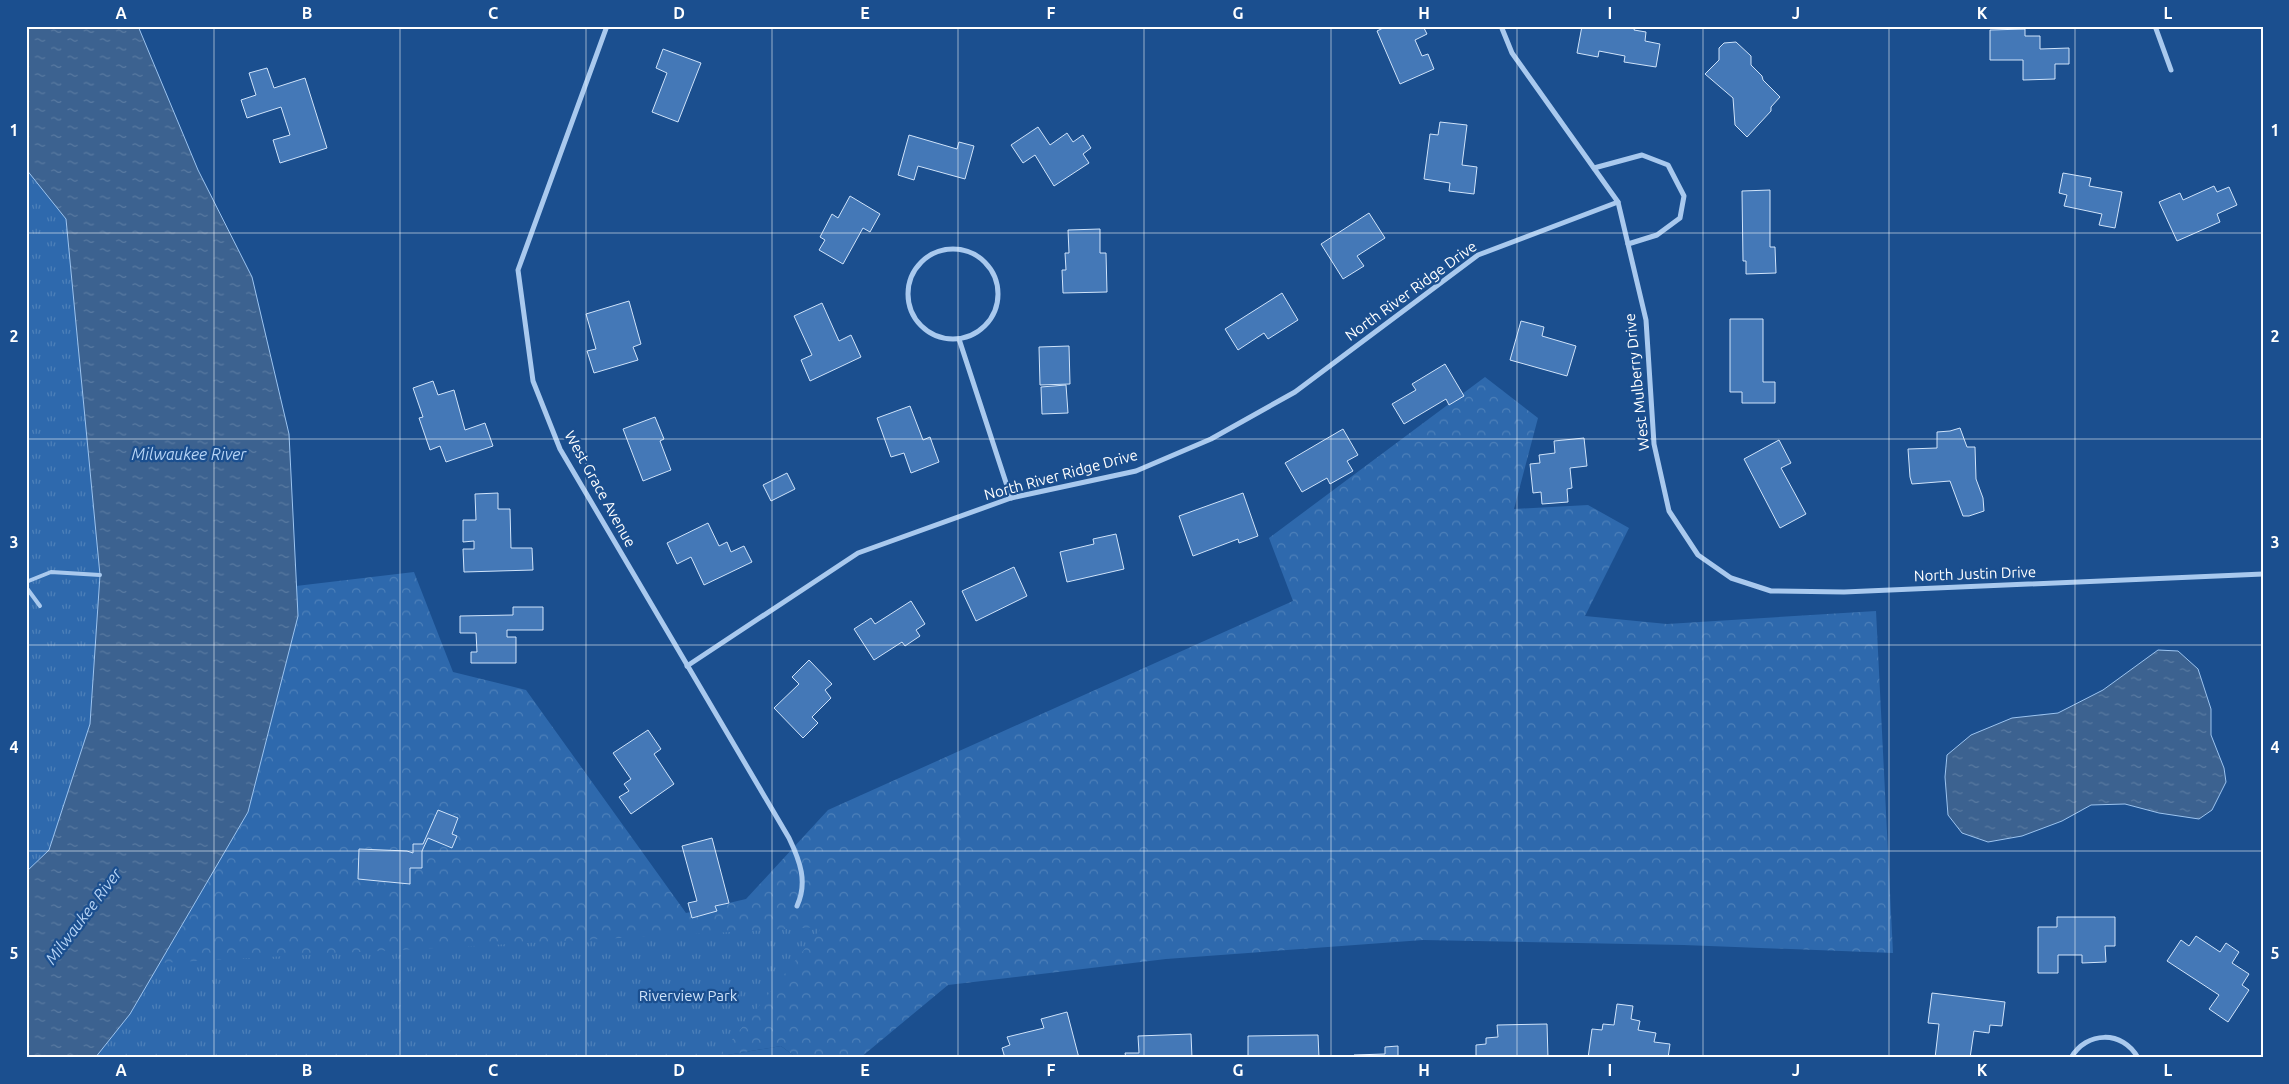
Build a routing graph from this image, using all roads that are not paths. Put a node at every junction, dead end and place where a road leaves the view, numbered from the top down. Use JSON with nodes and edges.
{"nodes":[{"id":1,"x":607,"y":26,"type":"edge"},
{"id":2,"x":1501,"y":26,"type":"edge"},
{"id":3,"x":2155,"y":26,"type":"edge"},
{"id":4,"x":2171,"y":70,"type":"dead end"},
{"id":5,"x":1594,"y":168,"type":"junction"},
{"id":6,"x":1618,"y":202,"type":"junction"},
{"id":7,"x":1628,"y":244,"type":"junction"},
{"id":8,"x":959,"y":339,"type":"junction"},
{"id":9,"x":1011,"y":498,"type":"junction"},
{"id":10,"x":1698,"y":555,"type":"joint"},
{"id":11,"x":2263,"y":574,"type":"edge"},
{"id":12,"x":100,"y":575,"type":"dead end"},
{"id":13,"x":26,"y":582,"type":"edge"},
{"id":14,"x":26,"y":586,"type":"edge"},
{"id":15,"x":40,"y":606,"type":"dead end"},
{"id":16,"x":687,"y":666,"type":"junction"},
{"id":17,"x":797,"y":906,"type":"dead end"},
{"id":18,"x":2071,"y":1058,"type":"edge"},
{"id":19,"x":2138,"y":1058,"type":"edge"}],
"edges":[{"from":1,"to":16,"type":"street","name":"West Grace Avenue"},
{"from":2,"to":5,"type":"street","name":"West Mulberry Drive"},
{"from":3,"to":4,"type":"street"},
{"from":5,"to":6,"type":"street","name":"West Mulberry Drive"},
{"from":5,"to":7,"type":"street"},
{"from":6,"to":7,"type":"street","name":"West Mulberry Drive"},
{"from":6,"to":9,"type":"street","name":"North River Ridge Drive"},
{"from":7,"to":10,"type":"street","name":"West Mulberry Drive"},
{"from":8,"to":8,"type":"street"},
{"from":8,"to":9,"type":"street"},
{"from":9,"to":16,"type":"street","name":"North River Ridge Drive"},
{"from":10,"to":11,"type":"street","name":"North Justin Drive"},
{"from":12,"to":13,"type":"lane"},
{"from":14,"to":15,"type":"lane"},
{"from":16,"to":17,"type":"street","name":"West Grace Avenue"},
{"from":18,"to":19,"type":"street"}]}
